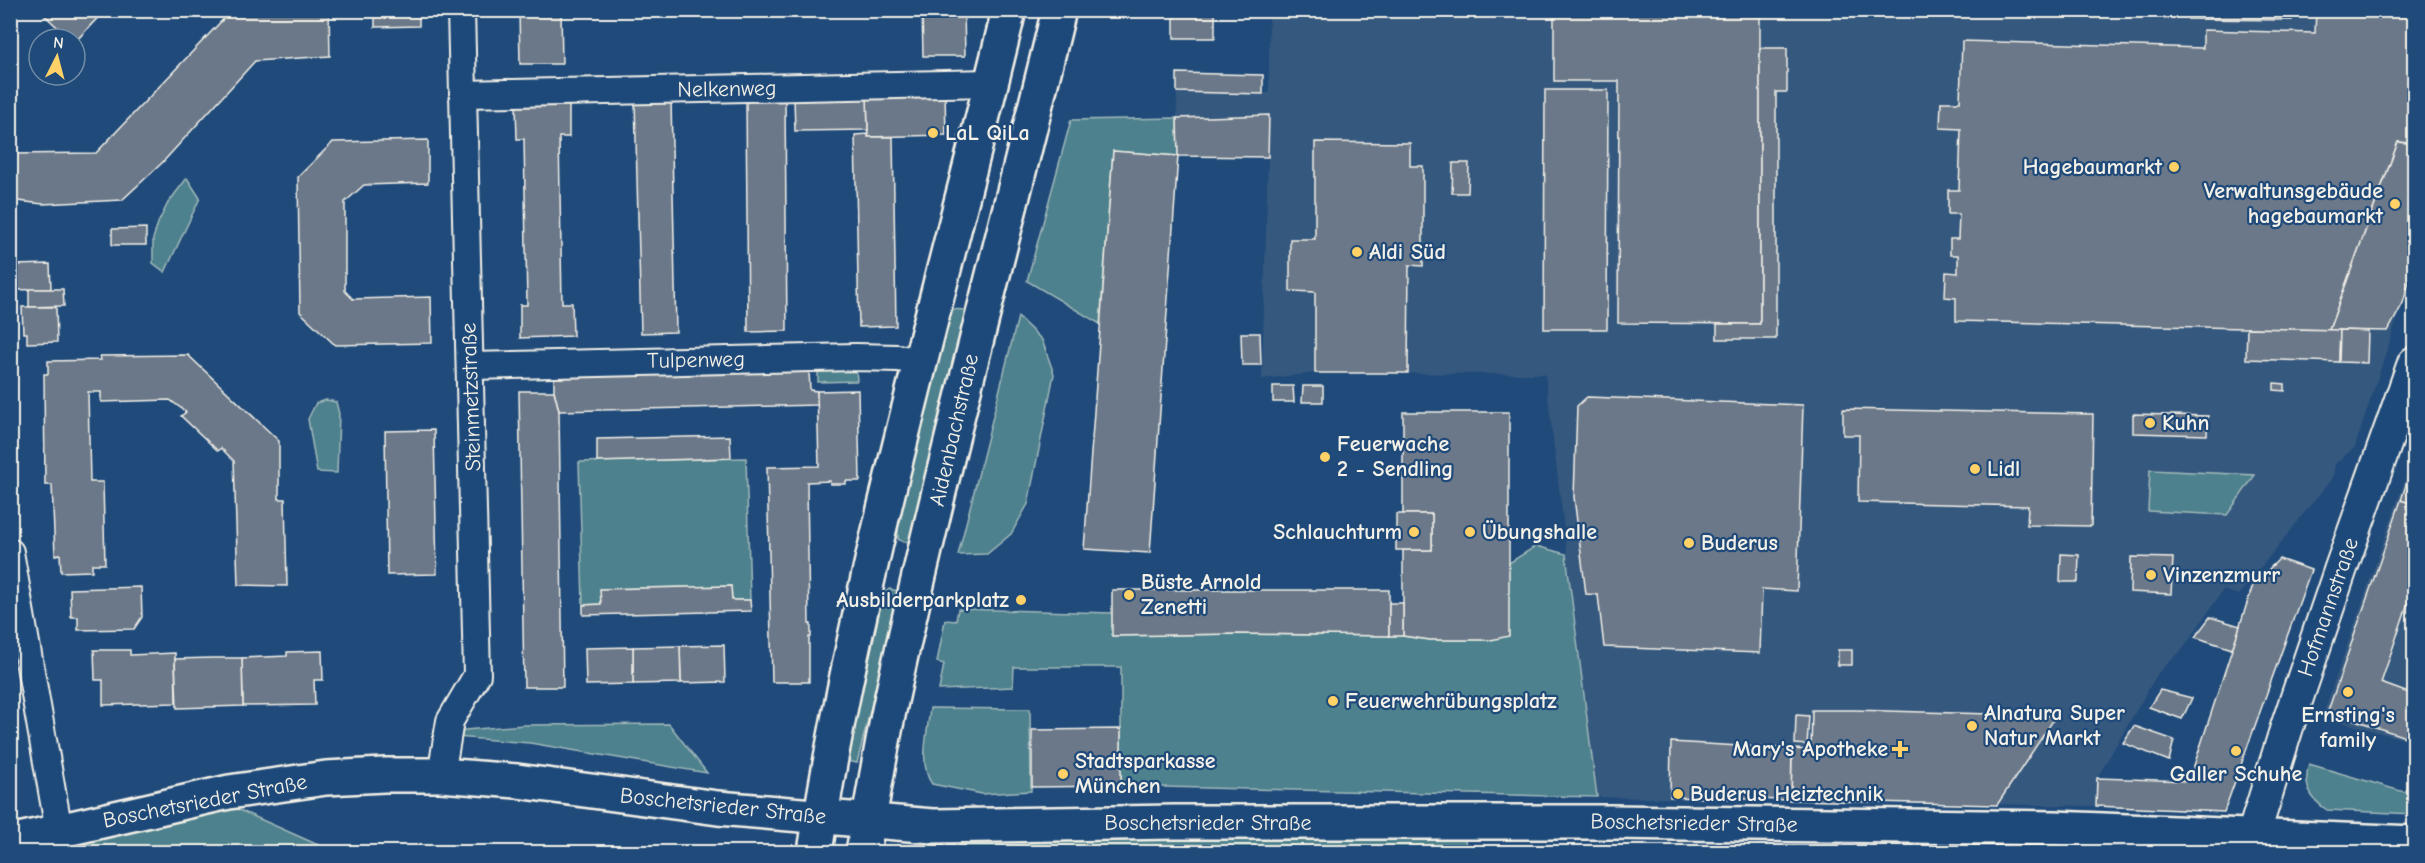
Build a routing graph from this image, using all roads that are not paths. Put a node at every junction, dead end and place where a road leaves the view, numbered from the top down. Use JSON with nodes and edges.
{"nodes":[{"id":1,"x":461,"y":10,"type":"edge"},
{"id":2,"x":1009,"y":10,"type":"edge"},
{"id":3,"x":1059,"y":10,"type":"edge"},
{"id":4,"x":991,"y":83,"type":"junction"},
{"id":5,"x":463,"y":94,"type":"junction"},
{"id":6,"x":944,"y":275,"type":"junction"},
{"id":7,"x":988,"y":286,"type":"junction"},
{"id":8,"x":921,"y":362,"type":"junction"},
{"id":9,"x":2415,"y":363,"type":"edge"},
{"id":10,"x":470,"y":366,"type":"junction"},
{"id":11,"x":10,"y":552,"type":"edge"},
{"id":12,"x":873,"y":557,"type":"junction"},
{"id":13,"x":922,"y":566,"type":"junction"},
{"id":14,"x":441,"y":776,"type":"junction"},
{"id":15,"x":820,"y":817,"type":"junction"},
{"id":16,"x":869,"y":821,"type":"junction"},
{"id":17,"x":59,"y":831,"type":"junction"},
{"id":18,"x":10,"y":842,"type":"edge"},
{"id":19,"x":2415,"y":843,"type":"edge"},
{"id":20,"x":2251,"y":844,"type":"edge"},
{"id":21,"x":814,"y":852,"type":"edge"},
{"id":22,"x":863,"y":852,"type":"edge"}],
"edges":[{"from":1,"to":5,"type":"street","name":"Steinmetzstraße"},
{"from":2,"to":4,"type":"main road","name":"Aidenbachstraße"},
{"from":3,"to":7,"type":"main road","name":"Aidenbachstraße"},
{"from":4,"to":5,"type":"street","name":"Nelkenweg"},
{"from":4,"to":6,"type":"main road","name":"Aidenbachstraße"},
{"from":5,"to":10,"type":"street","name":"Steinmetzstraße"},
{"from":6,"to":7,"type":"main road"},
{"from":6,"to":8,"type":"main road","name":"Aidenbachstraße"},
{"from":7,"to":13,"type":"main road","name":"Aidenbachstraße"},
{"from":8,"to":10,"type":"street","name":"Tulpenweg"},
{"from":8,"to":12,"type":"main road","name":"Aidenbachstraße"},
{"from":9,"to":20,"type":"street","name":"Hofmannstraße"},
{"from":10,"to":14,"type":"street","name":"Steinmetzstraße"},
{"from":11,"to":17,"type":"street"},
{"from":12,"to":13,"type":"main road"},
{"from":12,"to":15,"type":"main road","name":"Aidenbachstraße"},
{"from":13,"to":16,"type":"main road","name":"Aidenbachstraße"},
{"from":14,"to":15,"type":"main road","name":"Boschetsrieder Straße"},
{"from":14,"to":17,"type":"main road","name":"Boschetsrieder Straße"},
{"from":15,"to":16,"type":"main road","name":"Boschetsrieder Straße"},
{"from":15,"to":21,"type":"main road","name":"Aidenbachstraße"},
{"from":16,"to":20,"type":"main road","name":"Boschetsrieder Straße"},
{"from":16,"to":22,"type":"main road","name":"Aidenbachstraße"},
{"from":17,"to":18,"type":"main road","name":"Boschetsrieder Straße"},
{"from":19,"to":20,"type":"main road","name":"Boschetsrieder Straße"}]}
